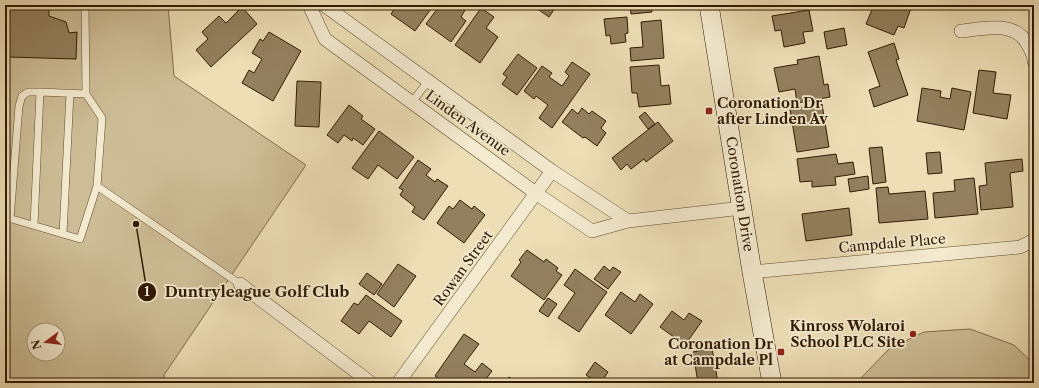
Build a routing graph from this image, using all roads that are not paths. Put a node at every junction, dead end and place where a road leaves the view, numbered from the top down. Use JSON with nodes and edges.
{"nodes":[{"id":1,"x":85,"y":5,"type":"edge"},
{"id":2,"x":309,"y":5,"type":"edge"},
{"id":3,"x":324,"y":5,"type":"edge"},
{"id":4,"x":709,"y":5,"type":"edge"},
{"id":5,"x":961,"y":31,"type":"dead end"},
{"id":6,"x":1034,"y":61,"type":"edge"},
{"id":7,"x":429,"y":80,"type":"junction"},
{"id":8,"x":40,"y":92,"type":"junction"},
{"id":9,"x":70,"y":94,"type":"junction"},
{"id":10,"x":86,"y":94,"type":"junction"},
{"id":11,"x":412,"y":102,"type":"junction"},
{"id":12,"x":552,"y":171,"type":"junction"},
{"id":13,"x":98,"y":186,"type":"junction"},
{"id":14,"x":537,"y":194,"type":"junction"},
{"id":15,"x":742,"y":208,"type":"junction"},
{"id":16,"x":7,"y":218,"type":"edge"},
{"id":17,"x":628,"y":221,"type":"junction"},
{"id":18,"x":34,"y":225,"type":"junction"},
{"id":19,"x":63,"y":234,"type":"junction"},
{"id":20,"x":1034,"y":240,"type":"edge"},
{"id":21,"x":752,"y":272,"type":"junction"},
{"id":22,"x":240,"y":284,"type":"joint"},
{"id":23,"x":371,"y":383,"type":"edge"},
{"id":24,"x":398,"y":383,"type":"edge"},
{"id":25,"x":772,"y":383,"type":"edge"}],
"edges":[{"from":1,"to":10,"type":"lane"},
{"from":2,"to":11,"type":"street","name":"Linden Avenue"},
{"from":3,"to":7,"type":"street","name":"Linden Avenue"},
{"from":4,"to":15,"type":"main road","name":"Coronation Drive"},
{"from":5,"to":6,"type":"street"},
{"from":7,"to":11,"type":"lane"},
{"from":7,"to":12,"type":"street","name":"Linden Avenue"},
{"from":8,"to":9,"type":"lane"},
{"from":8,"to":16,"type":"lane"},
{"from":8,"to":18,"type":"lane"},
{"from":9,"to":10,"type":"lane"},
{"from":9,"to":19,"type":"lane"},
{"from":10,"to":13,"type":"lane"},
{"from":11,"to":14,"type":"street","name":"Linden Avenue"},
{"from":12,"to":14,"type":"street","name":"Rowan Street"},
{"from":12,"to":17,"type":"street","name":"Linden Avenue"},
{"from":13,"to":19,"type":"lane"},
{"from":13,"to":22,"type":"lane"},
{"from":14,"to":17,"type":"street","name":"Linden Avenue"},
{"from":14,"to":24,"type":"street","name":"Rowan Street"},
{"from":15,"to":17,"type":"street","name":"Linden Avenue"},
{"from":15,"to":21,"type":"main road","name":"Coronation Drive"},
{"from":16,"to":18,"type":"lane"},
{"from":18,"to":19,"type":"lane"},
{"from":20,"to":21,"type":"street","name":"Campdale Place"},
{"from":21,"to":25,"type":"main road","name":"Coronation Drive"},
{"from":22,"to":23,"type":"street"}]}
